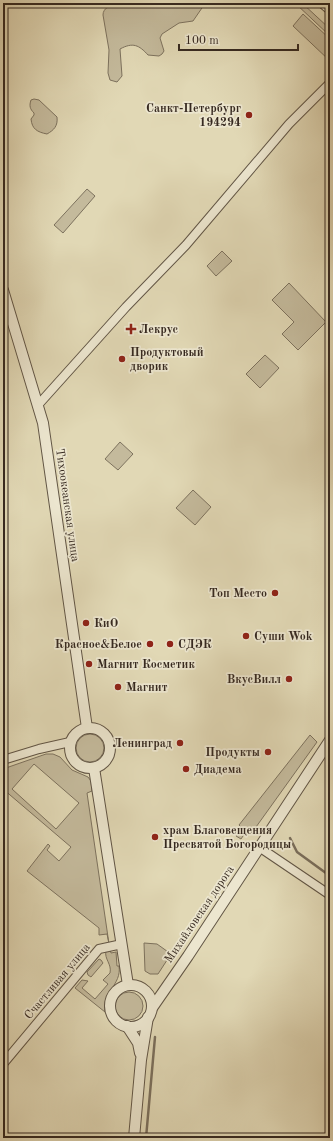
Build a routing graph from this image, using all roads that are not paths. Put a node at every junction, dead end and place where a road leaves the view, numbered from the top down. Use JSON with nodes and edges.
{"nodes":[{"id":1,"x":323,"y":3,"type":"edge"},
{"id":2,"x":330,"y":9,"type":"edge"},
{"id":3,"x":330,"y":83,"type":"edge"},
{"id":4,"x":3,"y":290,"type":"edge"},
{"id":5,"x":38,"y":405,"type":"junction"},
{"id":6,"x":87,"y":728,"type":"junction"},
{"id":7,"x":330,"y":740,"type":"edge"},
{"id":8,"x":70,"y":742,"type":"junction"},
{"id":9,"x":3,"y":760,"type":"edge"},
{"id":10,"x":94,"y":768,"type":"junction"},
{"id":11,"x":259,"y":847,"type":"junction"},
{"id":12,"x":330,"y":895,"type":"edge"},
{"id":13,"x":122,"y":944,"type":"junction"},
{"id":14,"x":169,"y":982,"type":"junction"},
{"id":15,"x":128,"y":985,"type":"junction"},
{"id":16,"x":142,"y":988,"type":"junction"},
{"id":17,"x":150,"y":1012,"type":"junction"},
{"id":18,"x":127,"y":1026,"type":"junction"},
{"id":19,"x":141,"y":1060,"type":"junction"},
{"id":20,"x":3,"y":1064,"type":"edge"},
{"id":21,"x":134,"y":1138,"type":"edge"}],
"edges":[{"from":1,"to":2,"type":"street"},
{"from":3,"to":5,"type":"street"},
{"from":4,"to":5,"type":"street","name":"Тихоокеанская улица"},
{"from":5,"to":6,"type":"street","name":"Тихоокеанская улица"},
{"from":6,"to":8,"type":"street"},
{"from":6,"to":10,"type":"street"},
{"from":7,"to":11,"type":"street","name":"Михайловская дорога"},
{"from":8,"to":9,"type":"street"},
{"from":8,"to":10,"type":"street"},
{"from":10,"to":13,"type":"street"},
{"from":11,"to":12,"type":"street"},
{"from":11,"to":14,"type":"street","name":"Михайловская дорога"},
{"from":13,"to":15,"type":"street"},
{"from":13,"to":20,"type":"street","name":"Счастливая улица"},
{"from":14,"to":16,"type":"street","name":"Михайловская дорога"},
{"from":14,"to":17,"type":"street","name":"Михайловская дорога"},
{"from":15,"to":16,"type":"street"},
{"from":15,"to":18,"type":"street"},
{"from":16,"to":17,"type":"street"},
{"from":17,"to":18,"type":"street"},
{"from":17,"to":19,"type":"street","name":"Михайловская дорога"},
{"from":18,"to":19,"type":"street","name":"Михайловская дорога"},
{"from":19,"to":21,"type":"street","name":"Михайловская дорога"}]}
